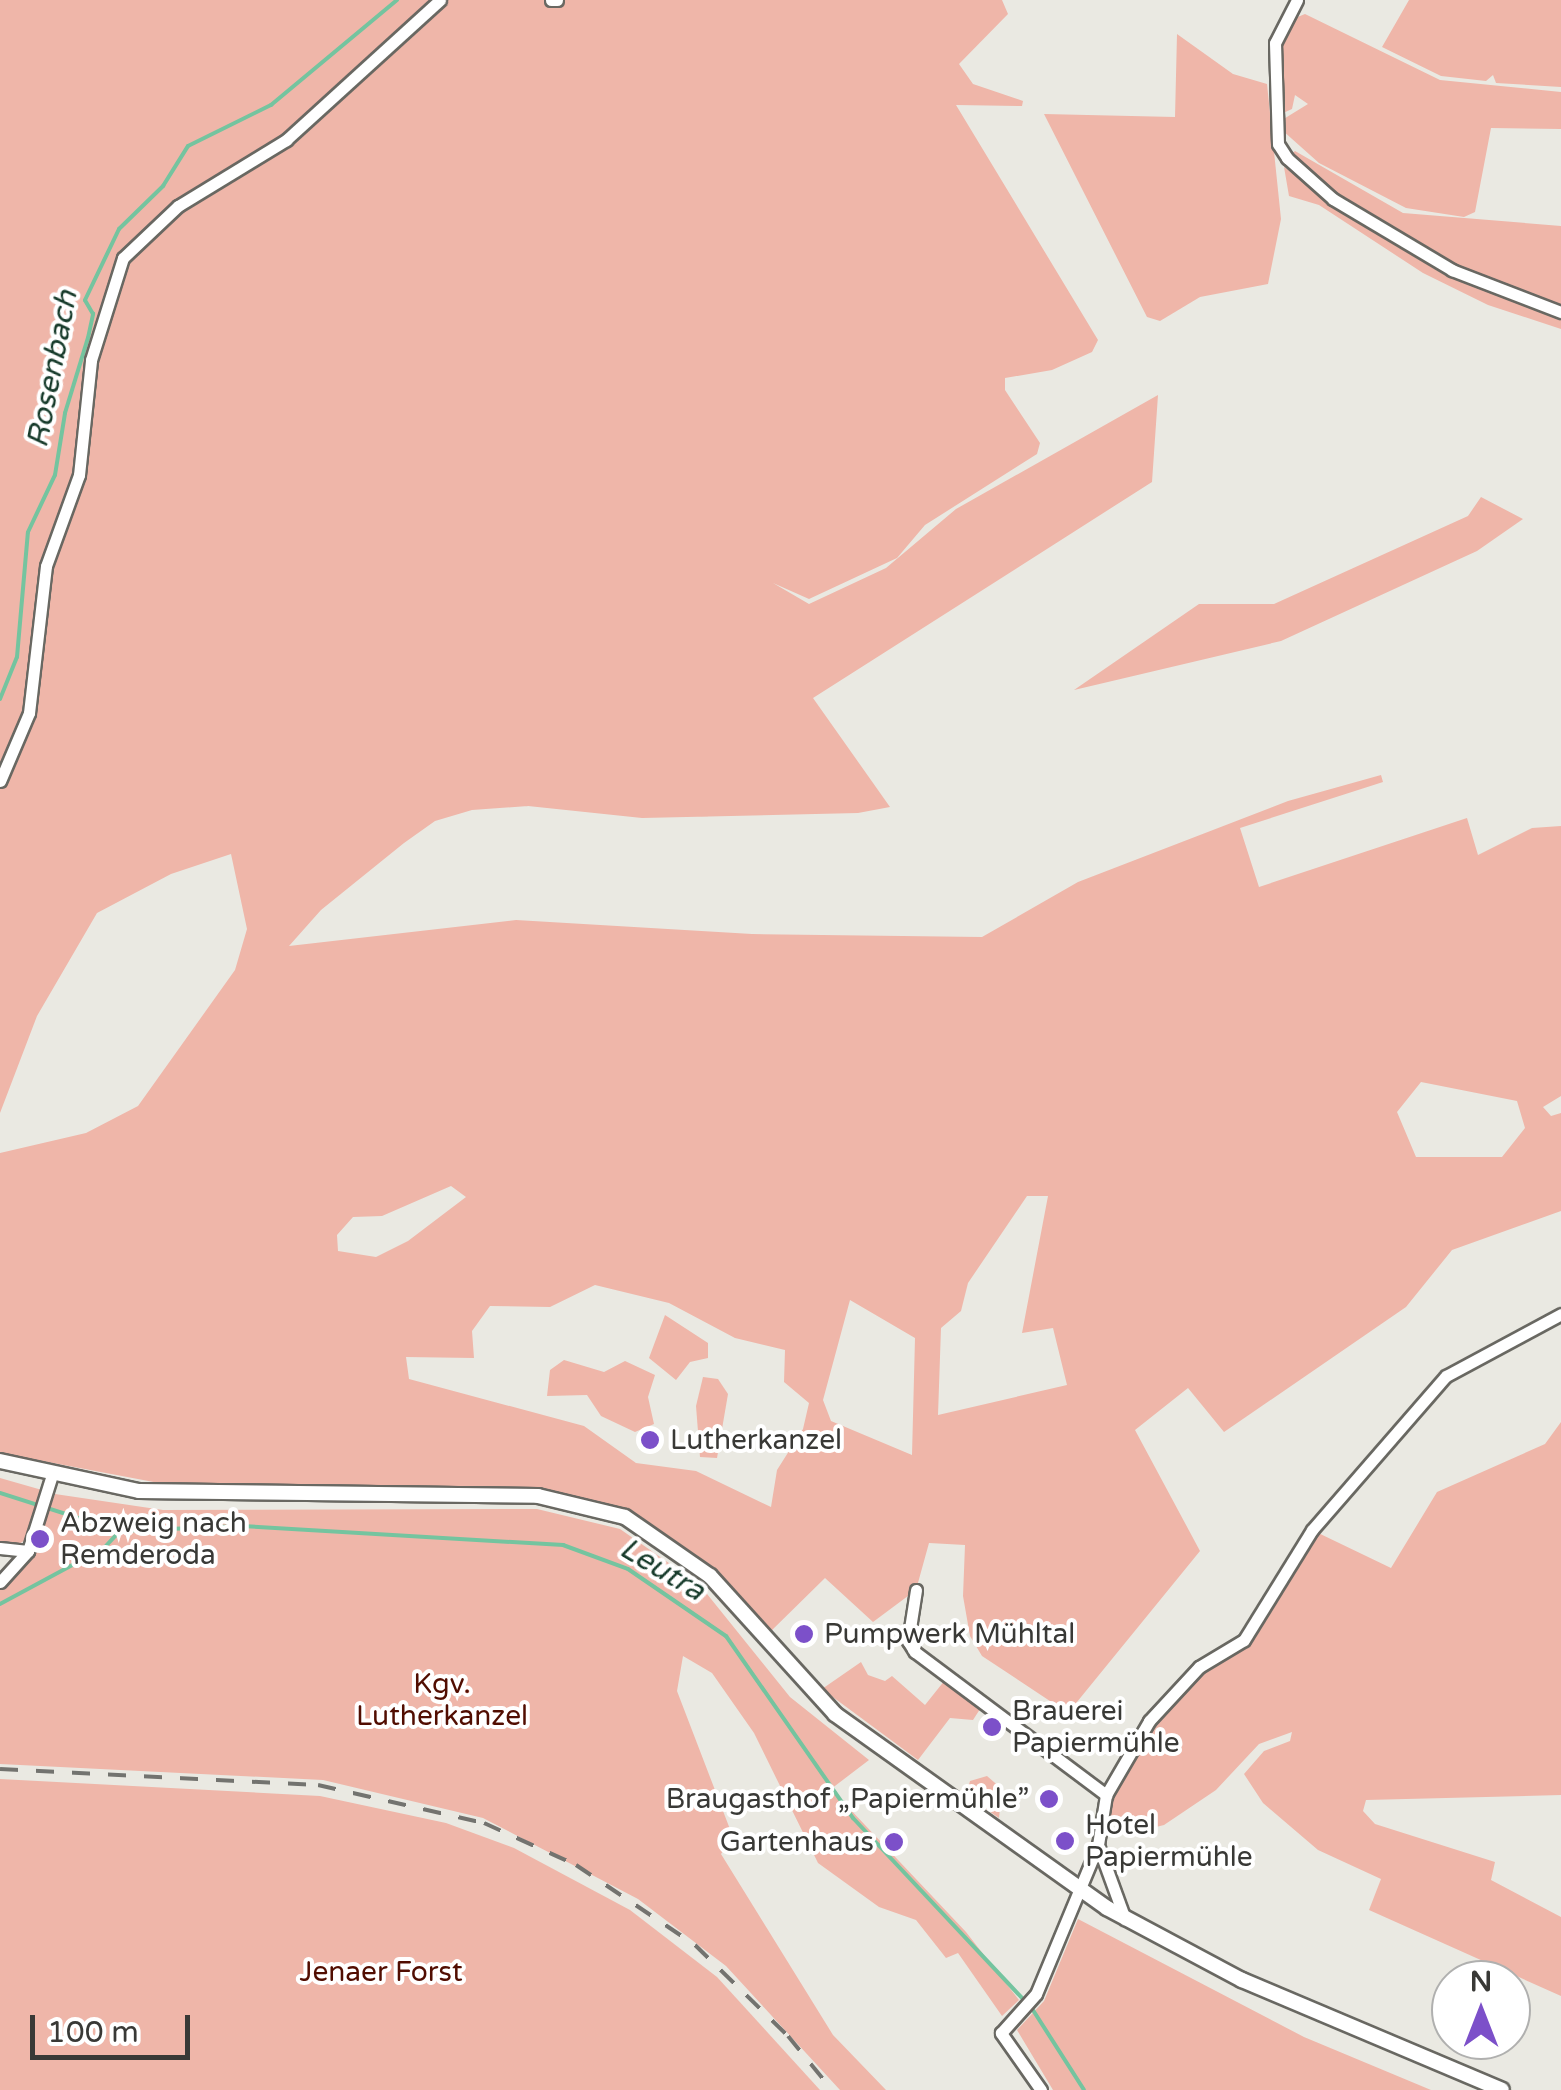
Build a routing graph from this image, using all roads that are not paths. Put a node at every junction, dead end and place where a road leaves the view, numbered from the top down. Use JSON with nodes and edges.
{"nodes":[{"id":1,"x":440,"y":0,"type":"edge"},
{"id":2,"x":1296,"y":0,"type":"edge"},
{"id":3,"x":1561,"y":312,"type":"edge"},
{"id":4,"x":0,"y":781,"type":"edge"},
{"id":5,"x":1561,"y":1314,"type":"edge"},
{"id":6,"x":0,"y":1461,"type":"edge"},
{"id":7,"x":52,"y":1475,"type":"junction"},
{"id":8,"x":0,"y":1548,"type":"edge"},
{"id":9,"x":28,"y":1552,"type":"junction"},
{"id":10,"x":0,"y":1582,"type":"edge"},
{"id":11,"x":916,"y":1590,"type":"dead end"},
{"id":12,"x":1106,"y":1795,"type":"junction"},
{"id":13,"x":1098,"y":1846,"type":"junction"},
{"id":14,"x":1076,"y":1888,"type":"junction"},
{"id":15,"x":1125,"y":1919,"type":"junction"},
{"id":16,"x":1041,"y":2090,"type":"edge"},
{"id":17,"x":1502,"y":2090,"type":"edge"}],
"edges":[{"from":1,"to":4,"type":"street"},
{"from":2,"to":3,"type":"street"},
{"from":5,"to":12,"type":"street"},
{"from":6,"to":7,"type":"main road"},
{"from":7,"to":9,"type":"street"},
{"from":7,"to":14,"type":"main road"},
{"from":8,"to":9,"type":"street"},
{"from":9,"to":10,"type":"street"},
{"from":11,"to":12,"type":"street"},
{"from":12,"to":13,"type":"street"},
{"from":13,"to":14,"type":"street"},
{"from":13,"to":15,"type":"street"},
{"from":14,"to":15,"type":"main road"},
{"from":14,"to":16,"type":"street"},
{"from":15,"to":17,"type":"main road"}]}
